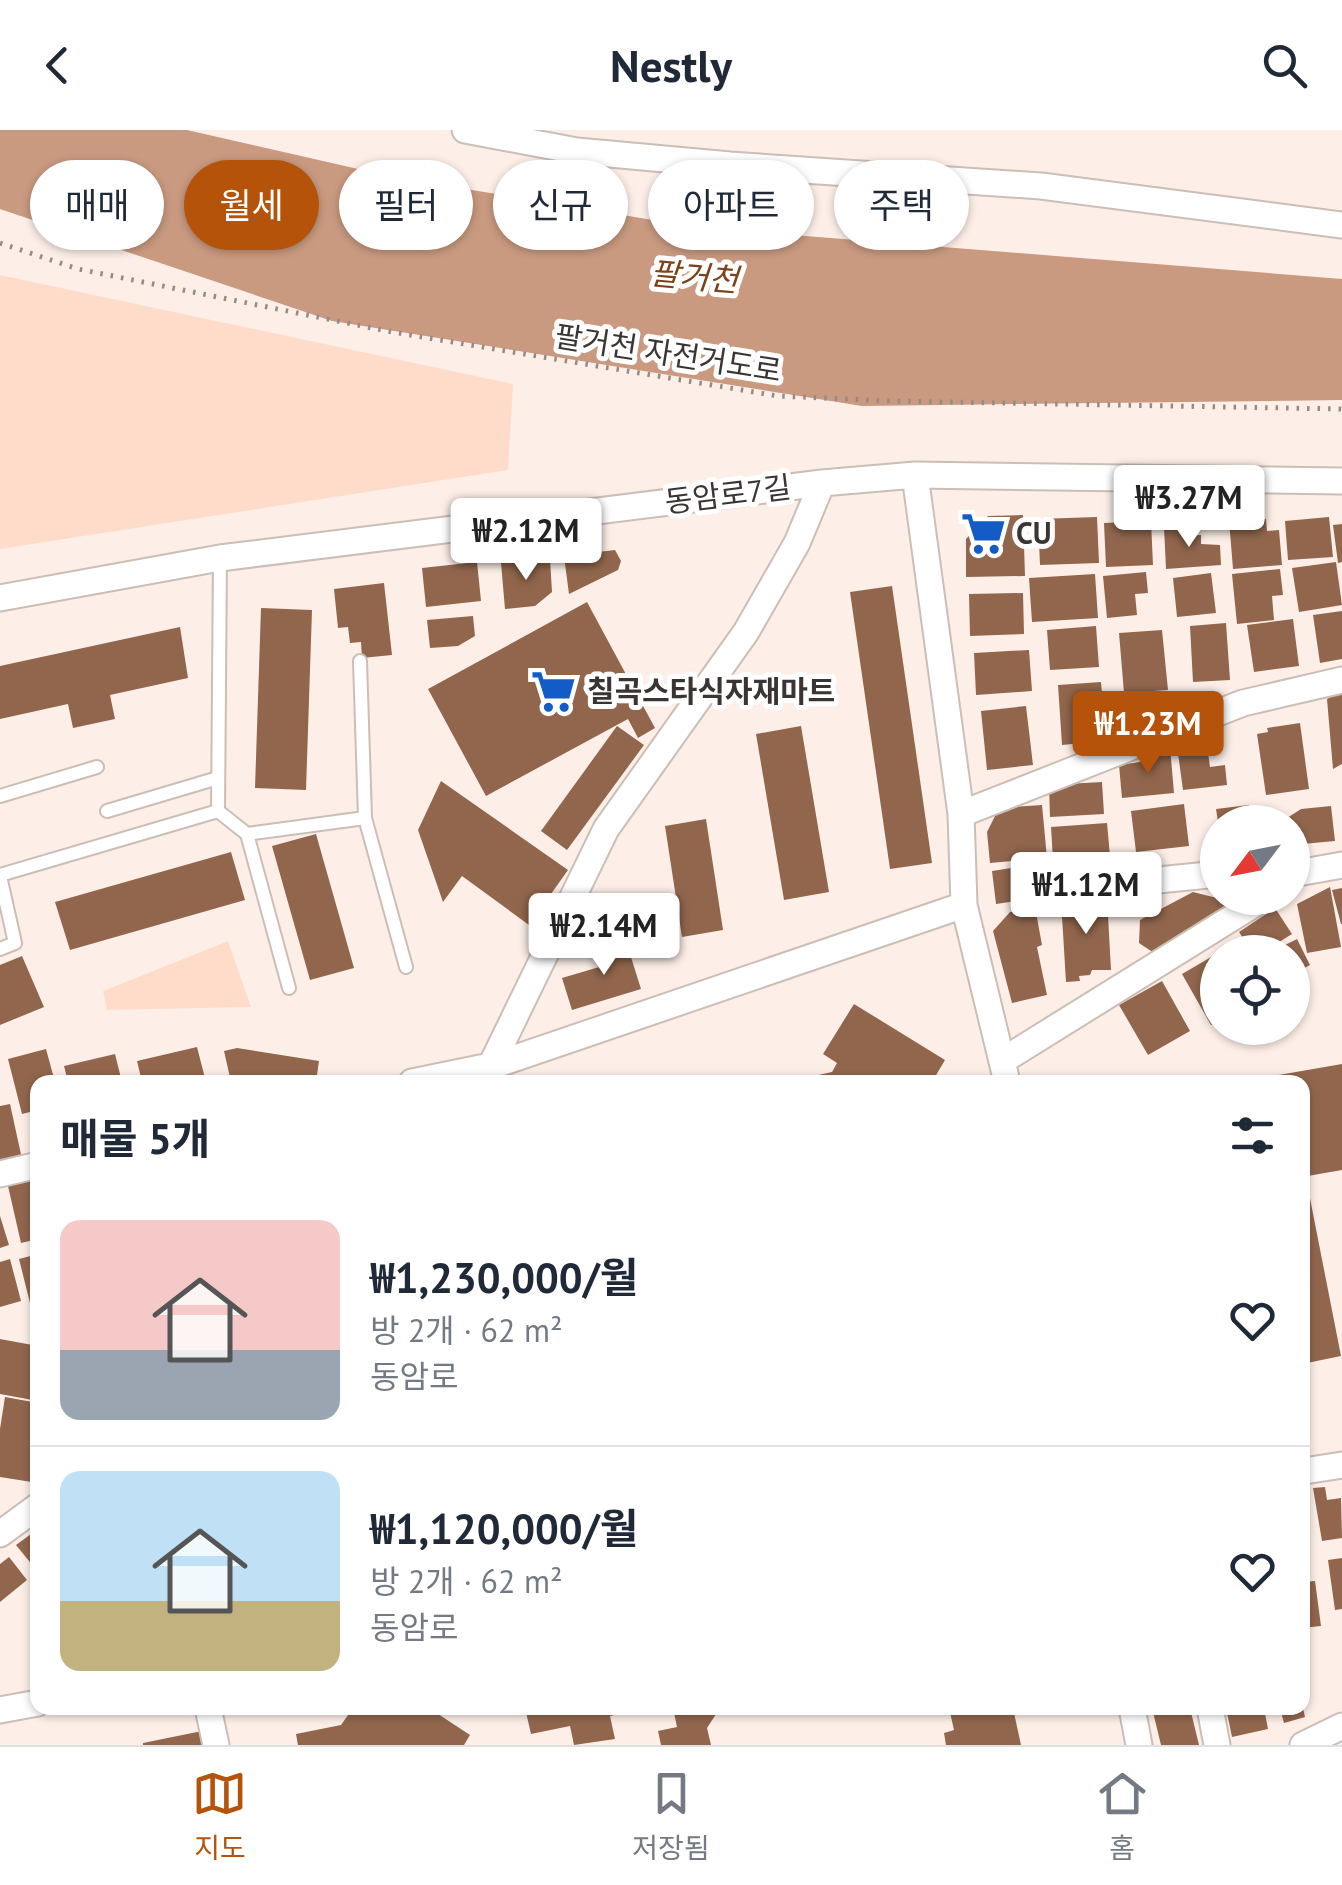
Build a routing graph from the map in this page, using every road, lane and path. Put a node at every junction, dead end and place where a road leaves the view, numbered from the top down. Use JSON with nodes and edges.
{"nodes":[{"id":1,"x":464,"y":130,"type":"edge"},
{"id":2,"x":1342,"y":226,"type":"edge"},
{"id":3,"x":0,"y":244,"type":"edge"},
{"id":4,"x":1342,"y":409,"type":"edge"},
{"id":5,"x":916,"y":475,"type":"junction"},
{"id":6,"x":1342,"y":481,"type":"edge"},
{"id":7,"x":822,"y":483,"type":"junction"},
{"id":8,"x":220,"y":558,"type":"junction"},
{"id":9,"x":0,"y":598,"type":"edge"},
{"id":10,"x":360,"y":661,"type":"dead end"},
{"id":11,"x":1342,"y":680,"type":"edge"},
{"id":12,"x":97,"y":768,"type":"dead end"},
{"id":13,"x":218,"y":778,"type":"junction"},
{"id":14,"x":0,"y":796,"type":"edge"},
{"id":15,"x":108,"y":811,"type":"dead end"},
{"id":16,"x":218,"y":811,"type":"junction"},
{"id":17,"x":961,"y":814,"type":"junction"},
{"id":18,"x":365,"y":818,"type":"junction"},
{"id":19,"x":247,"y":834,"type":"junction"},
{"id":20,"x":1342,"y":865,"type":"edge"},
{"id":21,"x":1310,"y":872,"type":"edge"},
{"id":22,"x":0,"y":876,"type":"edge"},
{"id":23,"x":1200,"y":876,"type":"edge"},
{"id":24,"x":1109,"y":885,"type":"dead end"},
{"id":25,"x":964,"y":905,"type":"junction"},
{"id":26,"x":1239,"y":915,"type":"edge"},
{"id":27,"x":0,"y":949,"type":"edge"},
{"id":28,"x":406,"y":967,"type":"dead end"},
{"id":29,"x":289,"y":988,"type":"dead end"},
{"id":30,"x":1004,"y":1072,"type":"edge"},
{"id":31,"x":489,"y":1074,"type":"edge"},
{"id":32,"x":30,"y":1167,"type":"edge"},
{"id":33,"x":0,"y":1174,"type":"edge"},
{"id":34,"x":1342,"y":1464,"type":"edge"},
{"id":35,"x":1310,"y":1470,"type":"edge"},
{"id":36,"x":30,"y":1512,"type":"edge"},
{"id":37,"x":0,"y":1534,"type":"edge"},
{"id":38,"x":30,"y":1704,"type":"edge"},
{"id":39,"x":0,"y":1710,"type":"edge"},
{"id":40,"x":210,"y":1715,"type":"edge"},
{"id":41,"x":1133,"y":1715,"type":"edge"},
{"id":42,"x":1212,"y":1715,"type":"edge"},
{"id":43,"x":1342,"y":1726,"type":"edge"},
{"id":44,"x":216,"y":1745,"type":"edge"},
{"id":45,"x":1139,"y":1745,"type":"edge"},
{"id":46,"x":1218,"y":1745,"type":"edge"},
{"id":47,"x":1303,"y":1745,"type":"edge"}],
"edges":[{"from":1,"to":2,"type":"street"},
{"from":3,"to":4,"type":"path","name":"팔거천 자전거도로"},
{"from":5,"to":6,"type":"street","name":"동암로7길"},
{"from":5,"to":7,"type":"street","name":"동암로7길"},
{"from":5,"to":17,"type":"street"},
{"from":7,"to":8,"type":"street","name":"동암로7길"},
{"from":7,"to":31,"type":"street"},
{"from":8,"to":9,"type":"street","name":"동암로7길"},
{"from":8,"to":13,"type":"lane"},
{"from":10,"to":18,"type":"lane"},
{"from":11,"to":17,"type":"street"},
{"from":12,"to":14,"type":"lane"},
{"from":13,"to":15,"type":"lane"},
{"from":13,"to":16,"type":"lane"},
{"from":16,"to":19,"type":"lane"},
{"from":16,"to":22,"type":"lane"},
{"from":17,"to":25,"type":"street"},
{"from":18,"to":19,"type":"lane"},
{"from":18,"to":28,"type":"lane"},
{"from":19,"to":29,"type":"lane"},
{"from":20,"to":21,"type":"street"},
{"from":22,"to":27,"type":"lane"},
{"from":23,"to":24,"type":"street"},
{"from":25,"to":30,"type":"street"},
{"from":25,"to":31,"type":"street"},
{"from":26,"to":30,"type":"street"},
{"from":32,"to":33,"type":"street"},
{"from":34,"to":35,"type":"street"},
{"from":36,"to":37,"type":"street"},
{"from":38,"to":39,"type":"street"},
{"from":40,"to":44,"type":"street"},
{"from":41,"to":45,"type":"street"},
{"from":42,"to":46,"type":"street"},
{"from":43,"to":47,"type":"street"}]}
